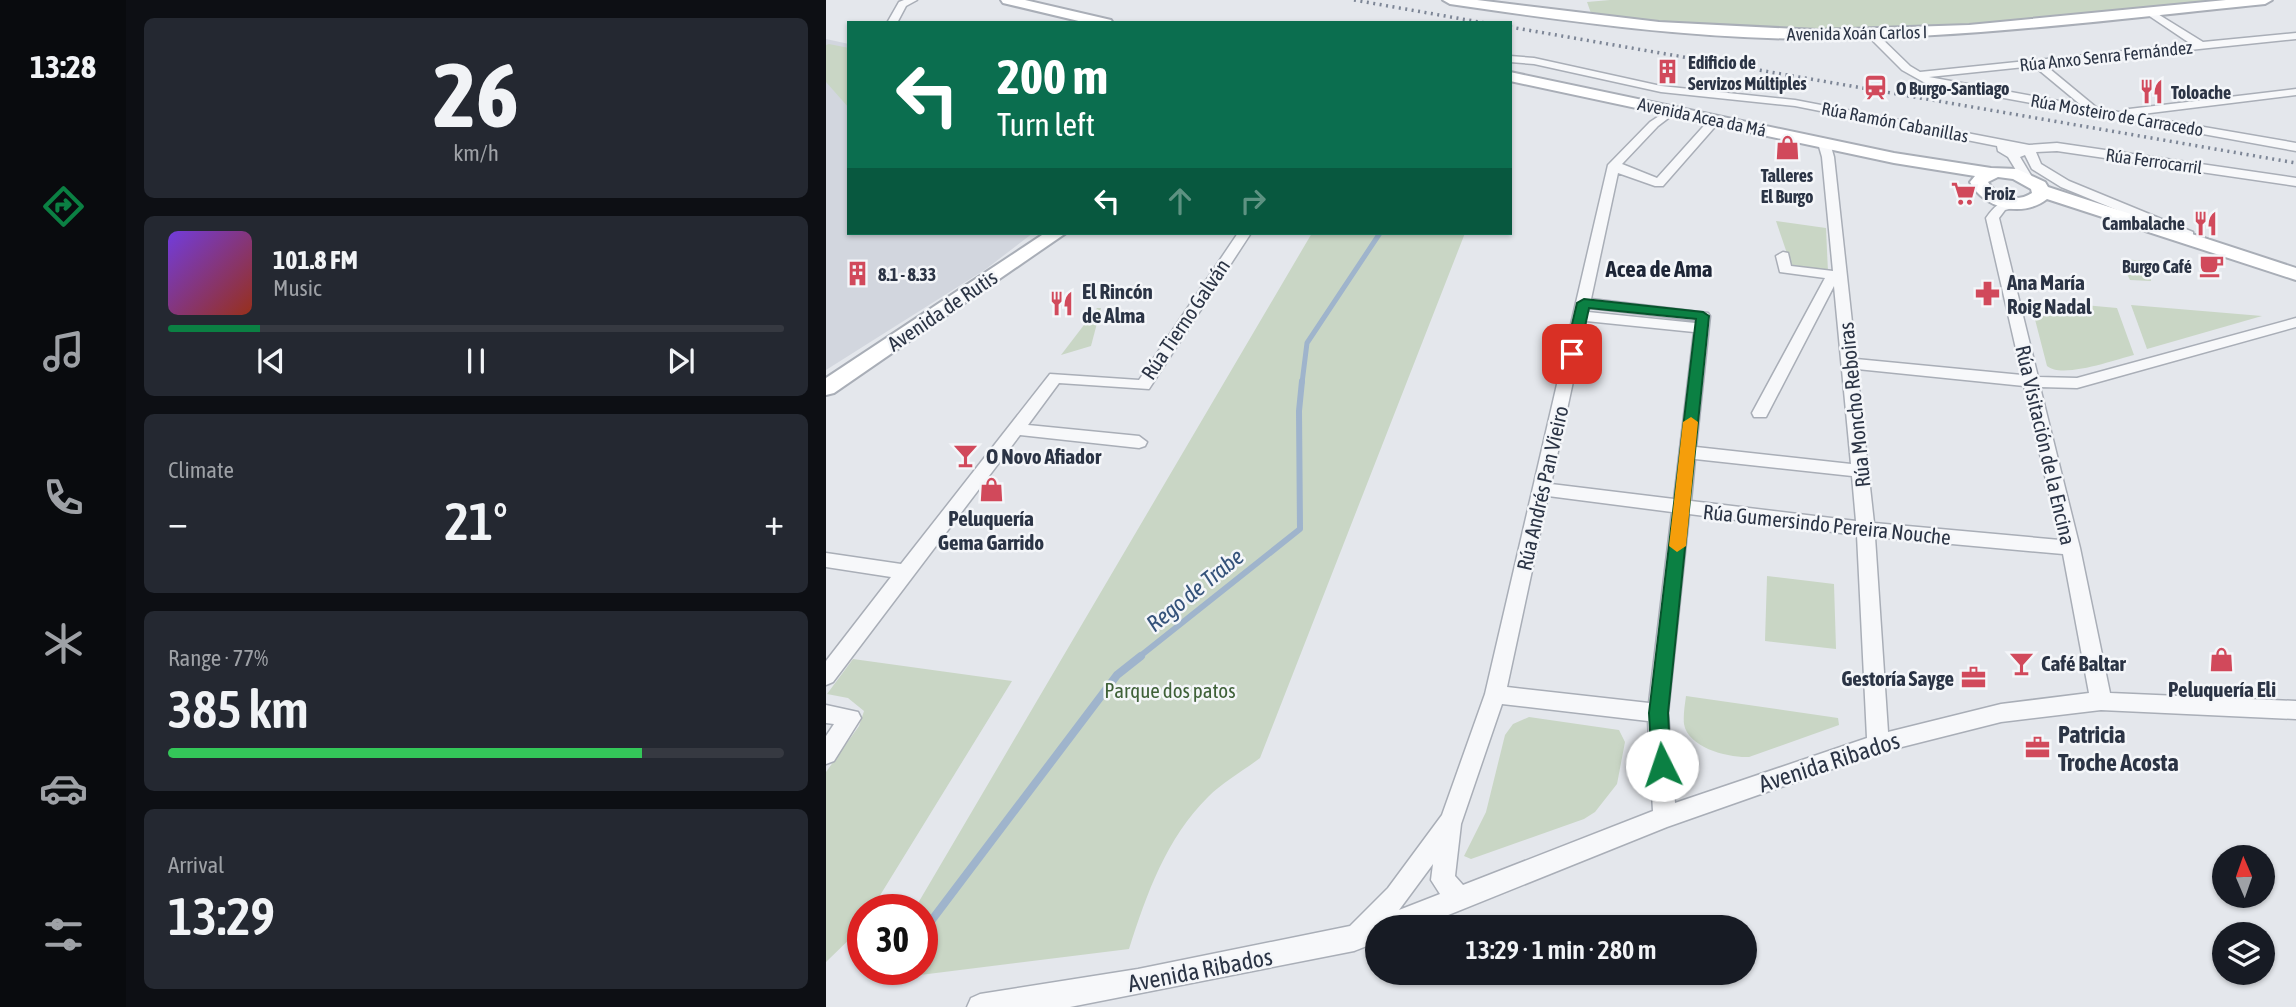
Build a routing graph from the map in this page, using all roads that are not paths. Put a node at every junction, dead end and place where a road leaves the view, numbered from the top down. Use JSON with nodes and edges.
{"nodes":[{"id":1,"x":912,"y":0,"type":"edge"},
{"id":2,"x":1009,"y":0,"type":"edge"},
{"id":3,"x":1450,"y":0,"type":"edge"},
{"id":4,"x":2265,"y":0,"type":"edge"},
{"id":5,"x":2148,"y":11,"type":"junction"},
{"id":6,"x":893,"y":21,"type":"edge"},
{"id":7,"x":1097,"y":21,"type":"edge"},
{"id":8,"x":1871,"y":34,"type":"junction"},
{"id":9,"x":2296,"y":36,"type":"edge"},
{"id":10,"x":2275,"y":38,"type":"junction"},
{"id":11,"x":2201,"y":46,"type":"junction"},
{"id":12,"x":2296,"y":51,"type":"edge"},
{"id":13,"x":1512,"y":59,"type":"edge"},
{"id":14,"x":2037,"y":63,"type":"junction"},
{"id":15,"x":1916,"y":75,"type":"junction"},
{"id":16,"x":1512,"y":76,"type":"edge"},
{"id":17,"x":1673,"y":90,"type":"junction"},
{"id":18,"x":2296,"y":92,"type":"edge"},
{"id":19,"x":1648,"y":106,"type":"junction"},
{"id":20,"x":1671,"y":111,"type":"junction"},
{"id":21,"x":2095,"y":111,"type":"junction"},
{"id":22,"x":1690,"y":115,"type":"junction"},
{"id":23,"x":2119,"y":115,"type":"junction"},
{"id":24,"x":1714,"y":121,"type":"junction"},
{"id":25,"x":1654,"y":124,"type":"junction"},
{"id":26,"x":1991,"y":142,"type":"junction"},
{"id":27,"x":1824,"y":143,"type":"junction"},
{"id":28,"x":2296,"y":147,"type":"edge"},
{"id":29,"x":2029,"y":149,"type":"junction"},
{"id":30,"x":2013,"y":155,"type":"junction"},
{"id":31,"x":1614,"y":165,"type":"junction"},
{"id":32,"x":2026,"y":177,"type":"junction"},
{"id":33,"x":1984,"y":180,"type":"junction"},
{"id":34,"x":2296,"y":182,"type":"edge"},
{"id":35,"x":2038,"y":196,"type":"junction"},
{"id":36,"x":2015,"y":203,"type":"junction"},
{"id":37,"x":1054,"y":235,"type":"edge"},
{"id":38,"x":1243,"y":235,"type":"edge"},
{"id":39,"x":2227,"y":251,"type":"junction"},
{"id":40,"x":1783,"y":256,"type":"dead end"},
{"id":41,"x":2296,"y":274,"type":"edge"},
{"id":42,"x":1840,"y":276,"type":"junction"},
{"id":43,"x":1582,"y":310,"type":"junction"},
{"id":44,"x":2296,"y":322,"type":"edge"},
{"id":45,"x":1850,"y":363,"type":"junction"},
{"id":46,"x":2031,"y":380,"type":"junction"},
{"id":47,"x":826,"y":388,"type":"edge"},
{"id":48,"x":1760,"y":413,"type":"dead end"},
{"id":49,"x":1015,"y":429,"type":"junction"},
{"id":50,"x":1139,"y":442,"type":"dead end"},
{"id":51,"x":1687,"y":452,"type":"junction"},
{"id":52,"x":1860,"y":471,"type":"junction"},
{"id":53,"x":1541,"y":489,"type":"junction"},
{"id":54,"x":1681,"y":508,"type":"junction"},
{"id":55,"x":1866,"y":529,"type":"junction"},
{"id":56,"x":2071,"y":548,"type":"junction"},
{"id":57,"x":826,"y":561,"type":"edge"},
{"id":58,"x":905,"y":572,"type":"junction"},
{"id":59,"x":826,"y":676,"type":"edge"},
{"id":60,"x":1495,"y":694,"type":"junction"},
{"id":61,"x":2101,"y":701,"type":"junction"},
{"id":62,"x":2296,"y":710,"type":"edge"},
{"id":63,"x":1658,"y":713,"type":"junction"},
{"id":64,"x":826,"y":714,"type":"edge"},
{"id":65,"x":1878,"y":744,"type":"junction"},
{"id":66,"x":826,"y":754,"type":"edge"},
{"id":67,"x":1665,"y":817,"type":"junction"},
{"id":68,"x":1451,"y":821,"type":"junction"},
{"id":69,"x":1459,"y":898,"type":"junction"},
{"id":70,"x":1381,"y":915,"type":"edge"},
{"id":71,"x":1416,"y":915,"type":"edge"},
{"id":72,"x":1365,"y":935,"type":"edge"},
{"id":73,"x":1043,"y":1003,"type":"edge"},
{"id":74,"x":980,"y":1007,"type":"edge"}],
"edges":[{"from":1,"to":6,"type":"street"},
{"from":2,"to":7,"type":"street"},
{"from":3,"to":8,"type":"street","name":"Avenida Xoán Carlos I"},
{"from":4,"to":5,"type":"street","name":"Avenida Xoán Carlos I"},
{"from":5,"to":8,"type":"street","name":"Avenida Xoán Carlos I"},
{"from":5,"to":11,"type":"street"},
{"from":8,"to":15,"type":"street","name":"Rúa Mosteiro de Carracedo"},
{"from":9,"to":10,"type":"street","name":"Rúa Anxo Senra Fernández"},
{"from":10,"to":11,"type":"street","name":"Rúa Anxo Senra Fernández"},
{"from":10,"to":12,"type":"street"},
{"from":11,"to":14,"type":"street","name":"Rúa Anxo Senra Fernández"},
{"from":13,"to":17,"type":"street","name":"Rúa Ramón Cabanillas"},
{"from":14,"to":15,"type":"street","name":"Rúa Anxo Senra Fernández"},
{"from":14,"to":21,"type":"street"},
{"from":15,"to":21,"type":"street","name":"Rúa Mosteiro de Carracedo"},
{"from":16,"to":19,"type":"street","name":"Avenida Acea da Má"},
{"from":17,"to":22,"type":"street"},
{"from":17,"to":26,"type":"street","name":"Rúa Ramón Cabanillas"},
{"from":18,"to":23,"type":"street"},
{"from":19,"to":20,"type":"street","name":"Avenida Acea da Má"},
{"from":19,"to":25,"type":"street"},
{"from":20,"to":22,"type":"street","name":"Avenida Acea da Má"},
{"from":20,"to":25,"type":"street"},
{"from":21,"to":23,"type":"street","name":"Rúa Mosteiro de Carracedo"},
{"from":22,"to":24,"type":"street","name":"Avenida Acea da Má"},
{"from":23,"to":28,"type":"street","name":"Rúa Mosteiro de Carracedo"},
{"from":24,"to":27,"type":"street","name":"Avenida Acea da Má"},
{"from":24,"to":31,"type":"street"},
{"from":25,"to":31,"type":"street"},
{"from":26,"to":29,"type":"street","name":"Rúa Ramón Cabanillas"},
{"from":26,"to":30,"type":"street","name":"Rúa Ramón Cabanillas"},
{"from":27,"to":33,"type":"street","name":"Avenida Acea da Má"},
{"from":27,"to":42,"type":"street","name":"Rúa Moncho Reboiras"},
{"from":29,"to":30,"type":"street","name":"Rúa Ferrocarril"},
{"from":29,"to":34,"type":"street","name":"Rúa Ferrocarril"},
{"from":29,"to":39,"type":"street"},
{"from":30,"to":32,"type":"street"},
{"from":31,"to":43,"type":"street","name":"Rúa Andrés Pan Vieiro"},
{"from":32,"to":33,"type":"street"},
{"from":32,"to":35,"type":"street"},
{"from":33,"to":36,"type":"street"},
{"from":35,"to":36,"type":"street"},
{"from":35,"to":39,"type":"street"},
{"from":36,"to":46,"type":"street","name":"Rúa Visitación de la Encina"},
{"from":37,"to":47,"type":"street","name":"Avenida de Rutis"},
{"from":38,"to":49,"type":"street","name":"Rúa Tierno Galván"},
{"from":39,"to":41,"type":"street"},
{"from":40,"to":42,"type":"street"},
{"from":42,"to":45,"type":"street","name":"Rúa Moncho Reboiras"},
{"from":42,"to":48,"type":"street","name":"Rúa Moncho Reboiras"},
{"from":43,"to":51,"type":"street"},
{"from":43,"to":53,"type":"street","name":"Rúa Andrés Pan Vieiro"},
{"from":44,"to":46,"type":"street"},
{"from":45,"to":46,"type":"street"},
{"from":45,"to":52,"type":"street","name":"Rúa Moncho Reboiras"},
{"from":46,"to":56,"type":"street","name":"Rúa Visitación de la Encina"},
{"from":49,"to":50,"type":"street"},
{"from":49,"to":58,"type":"street","name":"Rúa Tierno Galván"},
{"from":51,"to":52,"type":"street"},
{"from":51,"to":54,"type":"street"},
{"from":52,"to":55,"type":"street","name":"Rúa Moncho Reboiras"},
{"from":53,"to":54,"type":"street","name":"Rúa Gumersindo Pereira Nouche"},
{"from":53,"to":60,"type":"street","name":"Rúa Andrés Pan Vieiro"},
{"from":54,"to":55,"type":"street","name":"Rúa Gumersindo Pereira Nouche"},
{"from":54,"to":63,"type":"street"},
{"from":55,"to":56,"type":"street","name":"Rúa Gumersindo Pereira Nouche"},
{"from":55,"to":65,"type":"street","name":"Rúa Moncho Reboiras"},
{"from":56,"to":61,"type":"street","name":"Rúa Visitación de la Encina"},
{"from":57,"to":58,"type":"street"},
{"from":58,"to":59,"type":"street","name":"Rúa Tierno Galván"},
{"from":60,"to":63,"type":"street"},
{"from":60,"to":68,"type":"street","name":"Rúa Andrés Pan Vieiro"},
{"from":61,"to":62,"type":"street","name":"Avenida Ribados"},
{"from":61,"to":65,"type":"street","name":"Avenida Ribados"},
{"from":63,"to":67,"type":"street"},
{"from":64,"to":66,"type":"street"},
{"from":65,"to":67,"type":"street","name":"Avenida Ribados"},
{"from":67,"to":69,"type":"street","name":"Avenida Ribados"},
{"from":68,"to":69,"type":"street","name":"Rúa Andrés Pan Vieiro"},
{"from":68,"to":70,"type":"street","name":"Rúa Andrés Pan Vieiro"},
{"from":69,"to":71,"type":"street","name":"Avenida Ribados"},
{"from":72,"to":73,"type":"street","name":"Avenida Ribados"},
{"from":73,"to":74,"type":"street","name":"Avenida Ribados"}]}
